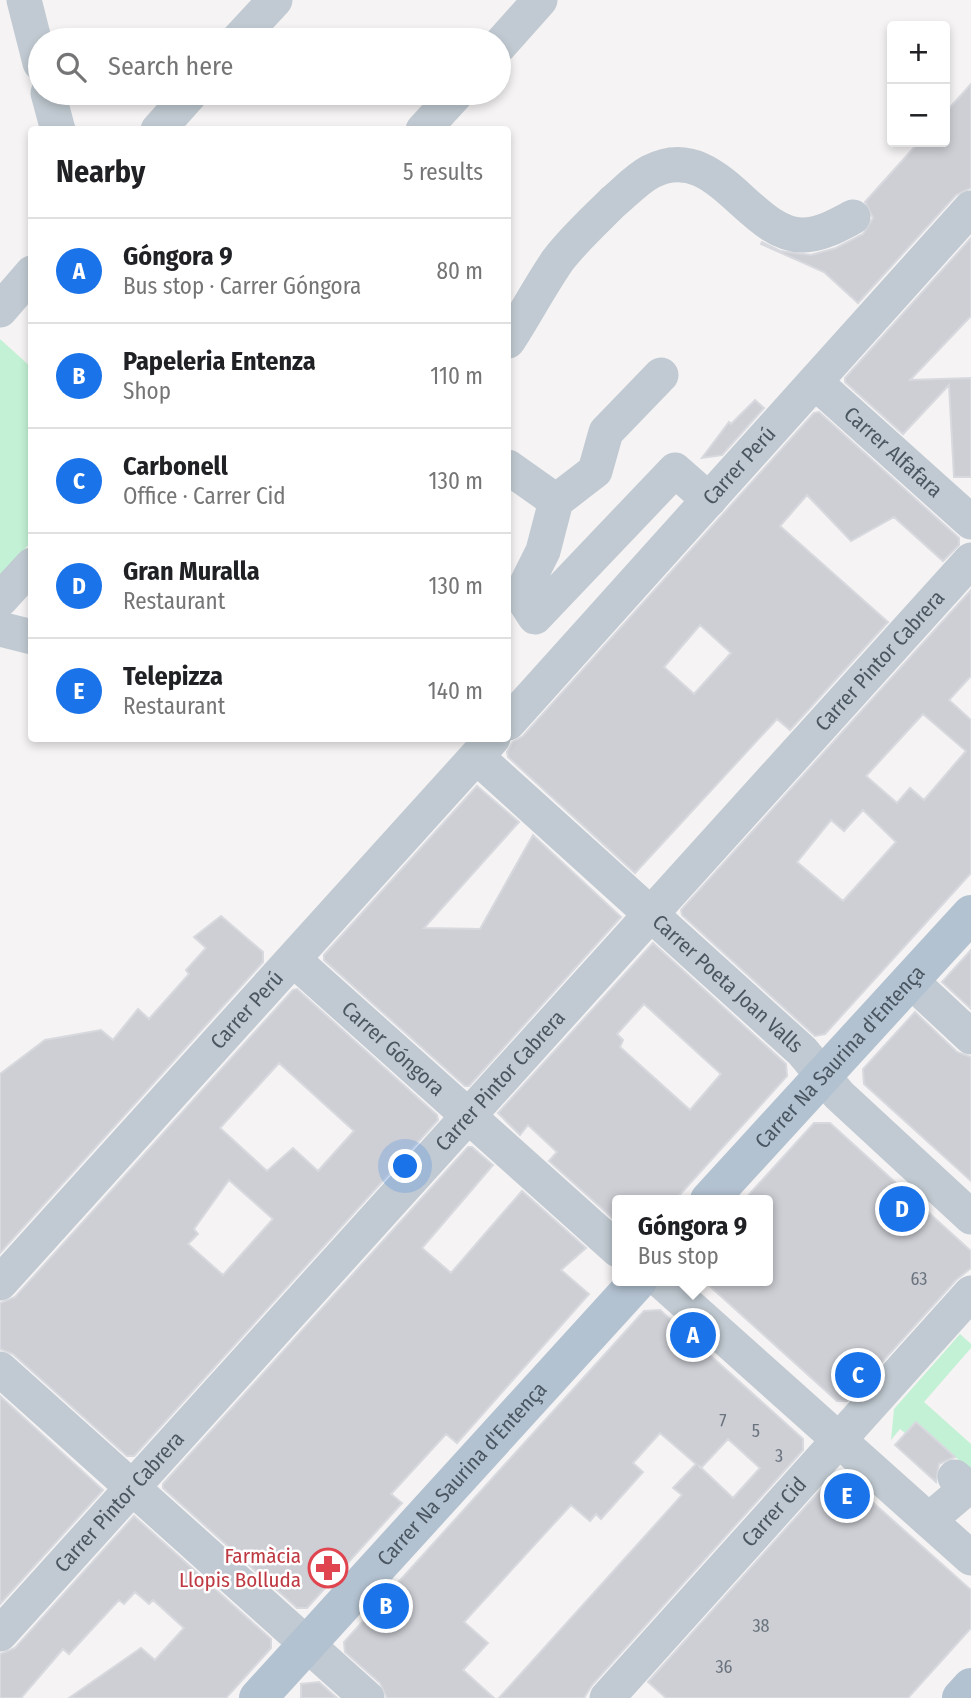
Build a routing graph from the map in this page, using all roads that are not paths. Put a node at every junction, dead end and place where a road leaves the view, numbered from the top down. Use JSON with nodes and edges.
{"nodes":[{"id":1,"x":24,"y":0,"type":"edge"},
{"id":2,"x":275,"y":0,"type":"edge"},
{"id":3,"x":540,"y":0,"type":"edge"},
{"id":4,"x":31,"y":28,"type":"edge"},
{"id":5,"x":249,"y":28,"type":"edge"},
{"id":6,"x":511,"y":33,"type":"edge"},
{"id":7,"x":51,"y":105,"type":"edge"},
{"id":8,"x":180,"y":105,"type":"edge"},
{"id":9,"x":446,"y":105,"type":"edge"},
{"id":10,"x":57,"y":126,"type":"edge"},
{"id":11,"x":162,"y":126,"type":"edge"},
{"id":12,"x":428,"y":126,"type":"edge"},
{"id":13,"x":971,"y":208,"type":"edge"},
{"id":14,"x":853,"y":217,"type":"dead end"},
{"id":15,"x":28,"y":278,"type":"edge"},
{"id":16,"x":0,"y":310,"type":"edge"},
{"id":17,"x":511,"y":336,"type":"edge"},
{"id":18,"x":661,"y":375,"type":"dead end"},
{"id":19,"x":815,"y":382,"type":"junction"},
{"id":20,"x":511,"y":469,"type":"edge"},
{"id":21,"x":709,"y":500,"type":"junction"},
{"id":22,"x":556,"y":501,"type":"junction"},
{"id":23,"x":971,"y":522,"type":"edge"},
{"id":24,"x":971,"y":560,"type":"edge"},
{"id":25,"x":28,"y":569,"type":"edge"},
{"id":26,"x":0,"y":600,"type":"edge"},
{"id":27,"x":0,"y":629,"type":"edge"},
{"id":28,"x":28,"y":636,"type":"edge"},
{"id":29,"x":511,"y":720,"type":"edge"},
{"id":30,"x":485,"y":748,"type":"edge"},
{"id":31,"x":652,"y":914,"type":"junction"},
{"id":32,"x":971,"y":914,"type":"edge"},
{"id":33,"x":294,"y":960,"type":"junction"},
{"id":34,"x":911,"y":981,"type":"junction"},
{"id":35,"x":971,"y":1037,"type":"edge"},
{"id":36,"x":823,"y":1077,"type":"junction"},
{"id":37,"x":467,"y":1117,"type":"junction"},
{"id":38,"x":714,"y":1195,"type":"edge"},
{"id":39,"x":971,"y":1217,"type":"edge"},
{"id":40,"x":612,"y":1245,"type":"edge"},
{"id":41,"x":0,"y":1283,"type":"edge"},
{"id":42,"x":633,"y":1286,"type":"edge"},
{"id":43,"x":667,"y":1286,"type":"edge"},
{"id":44,"x":971,"y":1293,"type":"edge"},
{"id":45,"x":0,"y":1369,"type":"edge"},
{"id":46,"x":839,"y":1439,"type":"junction"},
{"id":47,"x":955,"y":1477,"type":"dead end"},
{"id":48,"x":132,"y":1487,"type":"junction"},
{"id":49,"x":929,"y":1520,"type":"junction"},
{"id":50,"x":971,"y":1558,"type":"edge"},
{"id":51,"x":0,"y":1634,"type":"edge"},
{"id":52,"x":307,"y":1644,"type":"junction"},
{"id":53,"x":971,"y":1686,"type":"edge"},
{"id":54,"x":258,"y":1698,"type":"edge"},
{"id":55,"x":367,"y":1698,"type":"edge"},
{"id":56,"x":607,"y":1698,"type":"edge"},
{"id":57,"x":961,"y":1698,"type":"edge"}],
"edges":[{"from":1,"to":4,"type":"street"},
{"from":2,"to":5,"type":"street"},
{"from":3,"to":6,"type":"street"},
{"from":7,"to":10,"type":"street"},
{"from":8,"to":11,"type":"street"},
{"from":9,"to":12,"type":"street"},
{"from":13,"to":19,"type":"street","name":"Carrer Perú"},
{"from":14,"to":17,"type":"street"},
{"from":15,"to":16,"type":"street"},
{"from":18,"to":22,"type":"street"},
{"from":19,"to":21,"type":"street","name":"Carrer Perú"},
{"from":19,"to":23,"type":"street","name":"Carrer Alfafara"},
{"from":20,"to":22,"type":"street"},
{"from":21,"to":22,"type":"street"},
{"from":21,"to":29,"type":"street","name":"Carrer Perú"},
{"from":24,"to":31,"type":"street","name":"Carrer Pintor Cabrera"},
{"from":25,"to":26,"type":"street"},
{"from":27,"to":28,"type":"street"},
{"from":30,"to":31,"type":"street","name":"Carrer Poeta Joan Valls"},
{"from":30,"to":33,"type":"street","name":"Carrer Perú"},
{"from":31,"to":36,"type":"street","name":"Carrer Poeta Joan Valls"},
{"from":31,"to":37,"type":"street","name":"Carrer Pintor Cabrera"},
{"from":32,"to":34,"type":"main road","name":"Carrer Na Saurina d'Entença"},
{"from":33,"to":37,"type":"street","name":"Carrer Góngora"},
{"from":33,"to":41,"type":"street","name":"Carrer Perú"},
{"from":34,"to":35,"type":"street"},
{"from":34,"to":36,"type":"main road","name":"Carrer Na Saurina d'Entença"},
{"from":36,"to":38,"type":"main road","name":"Carrer Na Saurina d'Entença"},
{"from":36,"to":39,"type":"street","name":"Carrer Poeta Joan Valls"},
{"from":37,"to":40,"type":"street","name":"Carrer Góngora"},
{"from":37,"to":48,"type":"street","name":"Carrer Pintor Cabrera"},
{"from":42,"to":52,"type":"main road","name":"Carrer Na Saurina d'Entença"},
{"from":43,"to":46,"type":"street"},
{"from":44,"to":46,"type":"street","name":"Carrer Cid"},
{"from":45,"to":48,"type":"street"},
{"from":46,"to":49,"type":"street"},
{"from":46,"to":56,"type":"street","name":"Carrer Cid"},
{"from":47,"to":49,"type":"street"},
{"from":48,"to":51,"type":"street","name":"Carrer Pintor Cabrera"},
{"from":48,"to":52,"type":"street"},
{"from":49,"to":50,"type":"street"},
{"from":52,"to":54,"type":"main road","name":"Carrer Na Saurina d'Entença"},
{"from":52,"to":55,"type":"street"},
{"from":53,"to":57,"type":"main road"}]}
